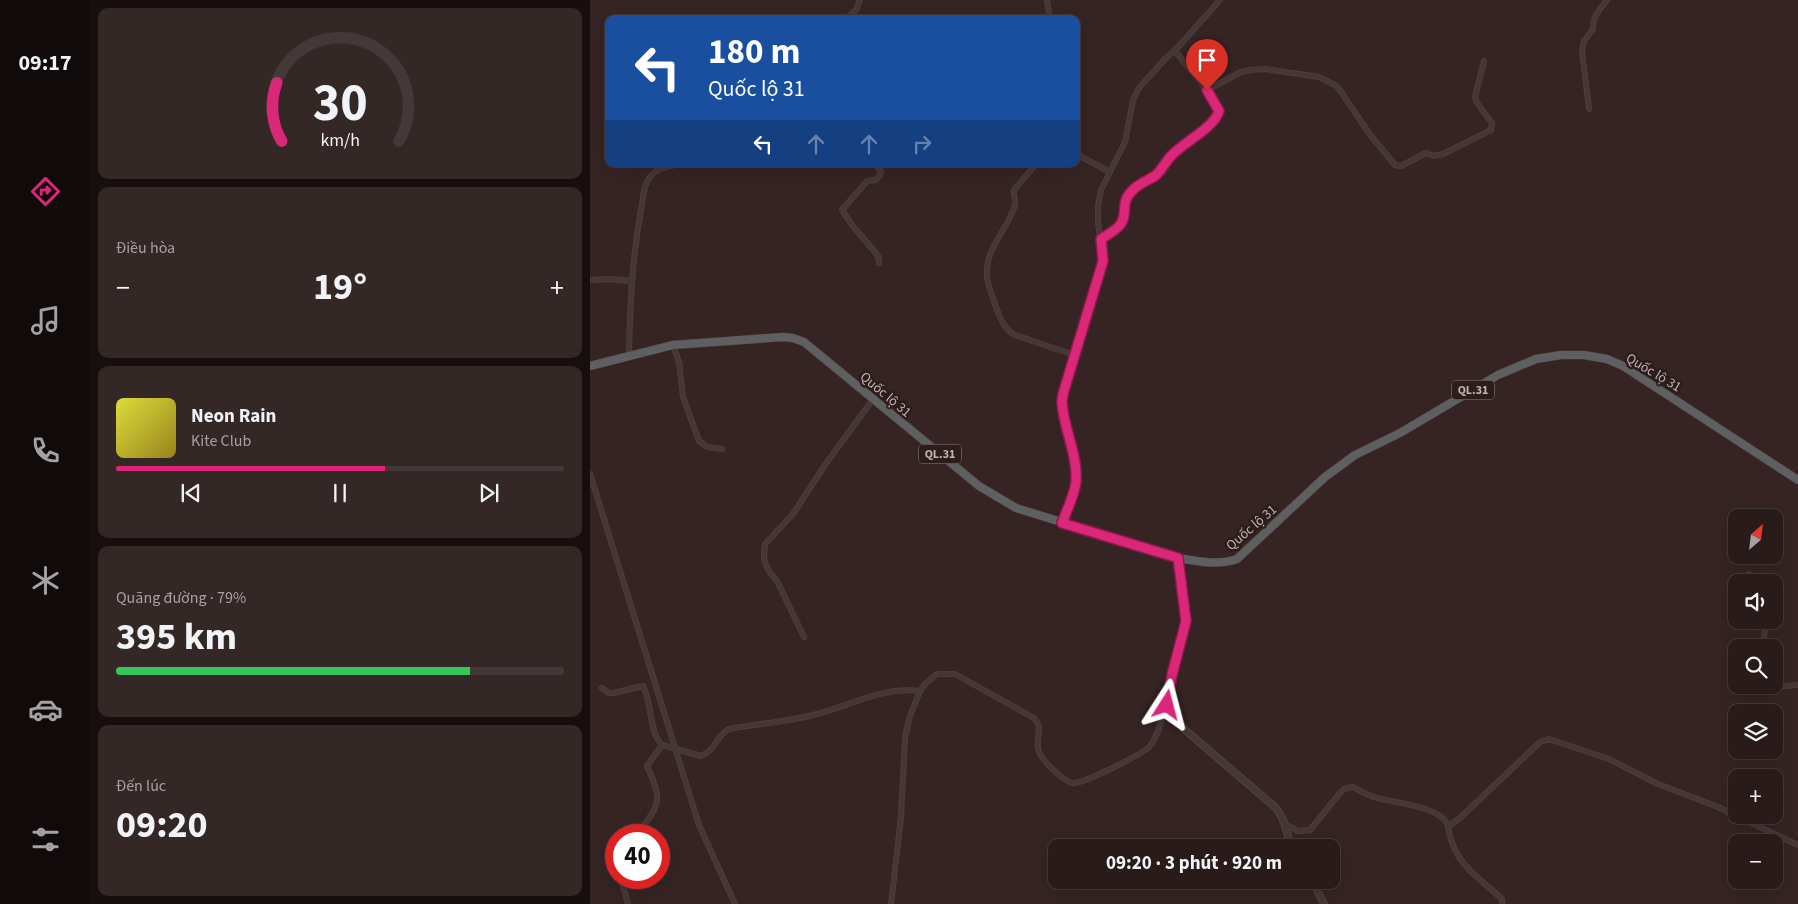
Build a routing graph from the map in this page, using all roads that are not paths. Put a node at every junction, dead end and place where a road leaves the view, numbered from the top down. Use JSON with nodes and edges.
{"nodes":[{"id":1,"x":860,"y":0,"type":"edge"},
{"id":2,"x":1048,"y":0,"type":"edge"},
{"id":3,"x":1220,"y":0,"type":"edge"},
{"id":4,"x":1607,"y":0,"type":"edge"},
{"id":5,"x":850,"y":15,"type":"edge"},
{"id":6,"x":1050,"y":15,"type":"edge"},
{"id":7,"x":1175,"y":51,"type":"junction"},
{"id":8,"x":1484,"y":60,"type":"dead end"},
{"id":9,"x":1207,"y":90,"type":"junction"},
{"id":10,"x":1588,"y":109,"type":"dead end"},
{"id":11,"x":1080,"y":156,"type":"edge"},
{"id":12,"x":668,"y":167,"type":"edge"},
{"id":13,"x":878,"y":167,"type":"edge"},
{"id":14,"x":1033,"y":167,"type":"edge"},
{"id":15,"x":1110,"y":172,"type":"junction"},
{"id":16,"x":1101,"y":239,"type":"junction"},
{"id":17,"x":880,"y":263,"type":"dead end"},
{"id":18,"x":590,"y":280,"type":"edge"},
{"id":19,"x":631,"y":281,"type":"junction"},
{"id":20,"x":673,"y":345,"type":"junction"},
{"id":21,"x":1074,"y":355,"type":"junction"},
{"id":22,"x":629,"y":356,"type":"junction"},
{"id":23,"x":590,"y":366,"type":"edge"},
{"id":24,"x":873,"y":399,"type":"junction"},
{"id":25,"x":722,"y":448,"type":"dead end"},
{"id":26,"x":590,"y":474,"type":"edge"},
{"id":27,"x":1798,"y":480,"type":"edge"},
{"id":28,"x":1062,"y":523,"type":"junction"},
{"id":29,"x":1178,"y":558,"type":"junction"},
{"id":30,"x":804,"y":637,"type":"dead end"},
{"id":31,"x":1798,"y":685,"type":"edge"},
{"id":32,"x":1783,"y":686,"type":"edge"},
{"id":33,"x":602,"y":688,"type":"dead end"},
{"id":34,"x":920,"y":691,"type":"junction"},
{"id":35,"x":1167,"y":705,"type":"junction"},
{"id":36,"x":662,"y":745,"type":"junction"},
{"id":37,"x":676,"y":749,"type":"junction"},
{"id":38,"x":645,"y":824,"type":"edge"},
{"id":39,"x":1286,"y":825,"type":"junction"},
{"id":40,"x":1448,"y":826,"type":"junction"},
{"id":41,"x":1288,"y":839,"type":"edge"},
{"id":42,"x":1798,"y":845,"type":"edge"},
{"id":43,"x":624,"y":889,"type":"edge"},
{"id":44,"x":1316,"y":889,"type":"edge"},
{"id":45,"x":628,"y":904,"type":"edge"},
{"id":46,"x":735,"y":904,"type":"edge"},
{"id":47,"x":891,"y":904,"type":"edge"},
{"id":48,"x":1324,"y":904,"type":"edge"},
{"id":49,"x":1502,"y":904,"type":"edge"}],
"edges":[{"from":1,"to":5,"type":"street"},
{"from":2,"to":6,"type":"street"},
{"from":3,"to":7,"type":"street"},
{"from":4,"to":10,"type":"street"},
{"from":7,"to":9,"type":"street"},
{"from":7,"to":15,"type":"street"},
{"from":8,"to":9,"type":"street"},
{"from":9,"to":16,"type":"street"},
{"from":11,"to":15,"type":"street"},
{"from":12,"to":19,"type":"street"},
{"from":13,"to":17,"type":"street"},
{"from":14,"to":21,"type":"street"},
{"from":15,"to":16,"type":"street"},
{"from":16,"to":21,"type":"street"},
{"from":18,"to":19,"type":"street"},
{"from":19,"to":22,"type":"street"},
{"from":20,"to":22,"type":"highway","name":"Quốc lộ 31","number":"QL.31"},
{"from":20,"to":24,"type":"highway","name":"Quốc lộ 31","number":"QL.31"},
{"from":20,"to":25,"type":"street"},
{"from":21,"to":28,"type":"street"},
{"from":22,"to":23,"type":"highway","name":"Quốc lộ 31","number":"QL.31"},
{"from":24,"to":28,"type":"highway","name":"Quốc lộ 31","number":"QL.31"},
{"from":24,"to":30,"type":"street"},
{"from":26,"to":37,"type":"street"},
{"from":27,"to":29,"type":"highway","name":"Quốc lộ 31","number":"QL.31"},
{"from":28,"to":29,"type":"highway","name":"Quốc lộ 31","number":"QL.31"},
{"from":29,"to":35,"type":"street"},
{"from":31,"to":32,"type":"street"},
{"from":33,"to":36,"type":"street"},
{"from":34,"to":35,"type":"street"},
{"from":34,"to":37,"type":"street"},
{"from":34,"to":47,"type":"street"},
{"from":35,"to":39,"type":"street"},
{"from":36,"to":37,"type":"street"},
{"from":36,"to":38,"type":"street"},
{"from":37,"to":46,"type":"street"},
{"from":39,"to":40,"type":"street"},
{"from":39,"to":41,"type":"street"},
{"from":40,"to":42,"type":"street"},
{"from":40,"to":49,"type":"street"},
{"from":43,"to":45,"type":"street"},
{"from":44,"to":48,"type":"street"}]}
